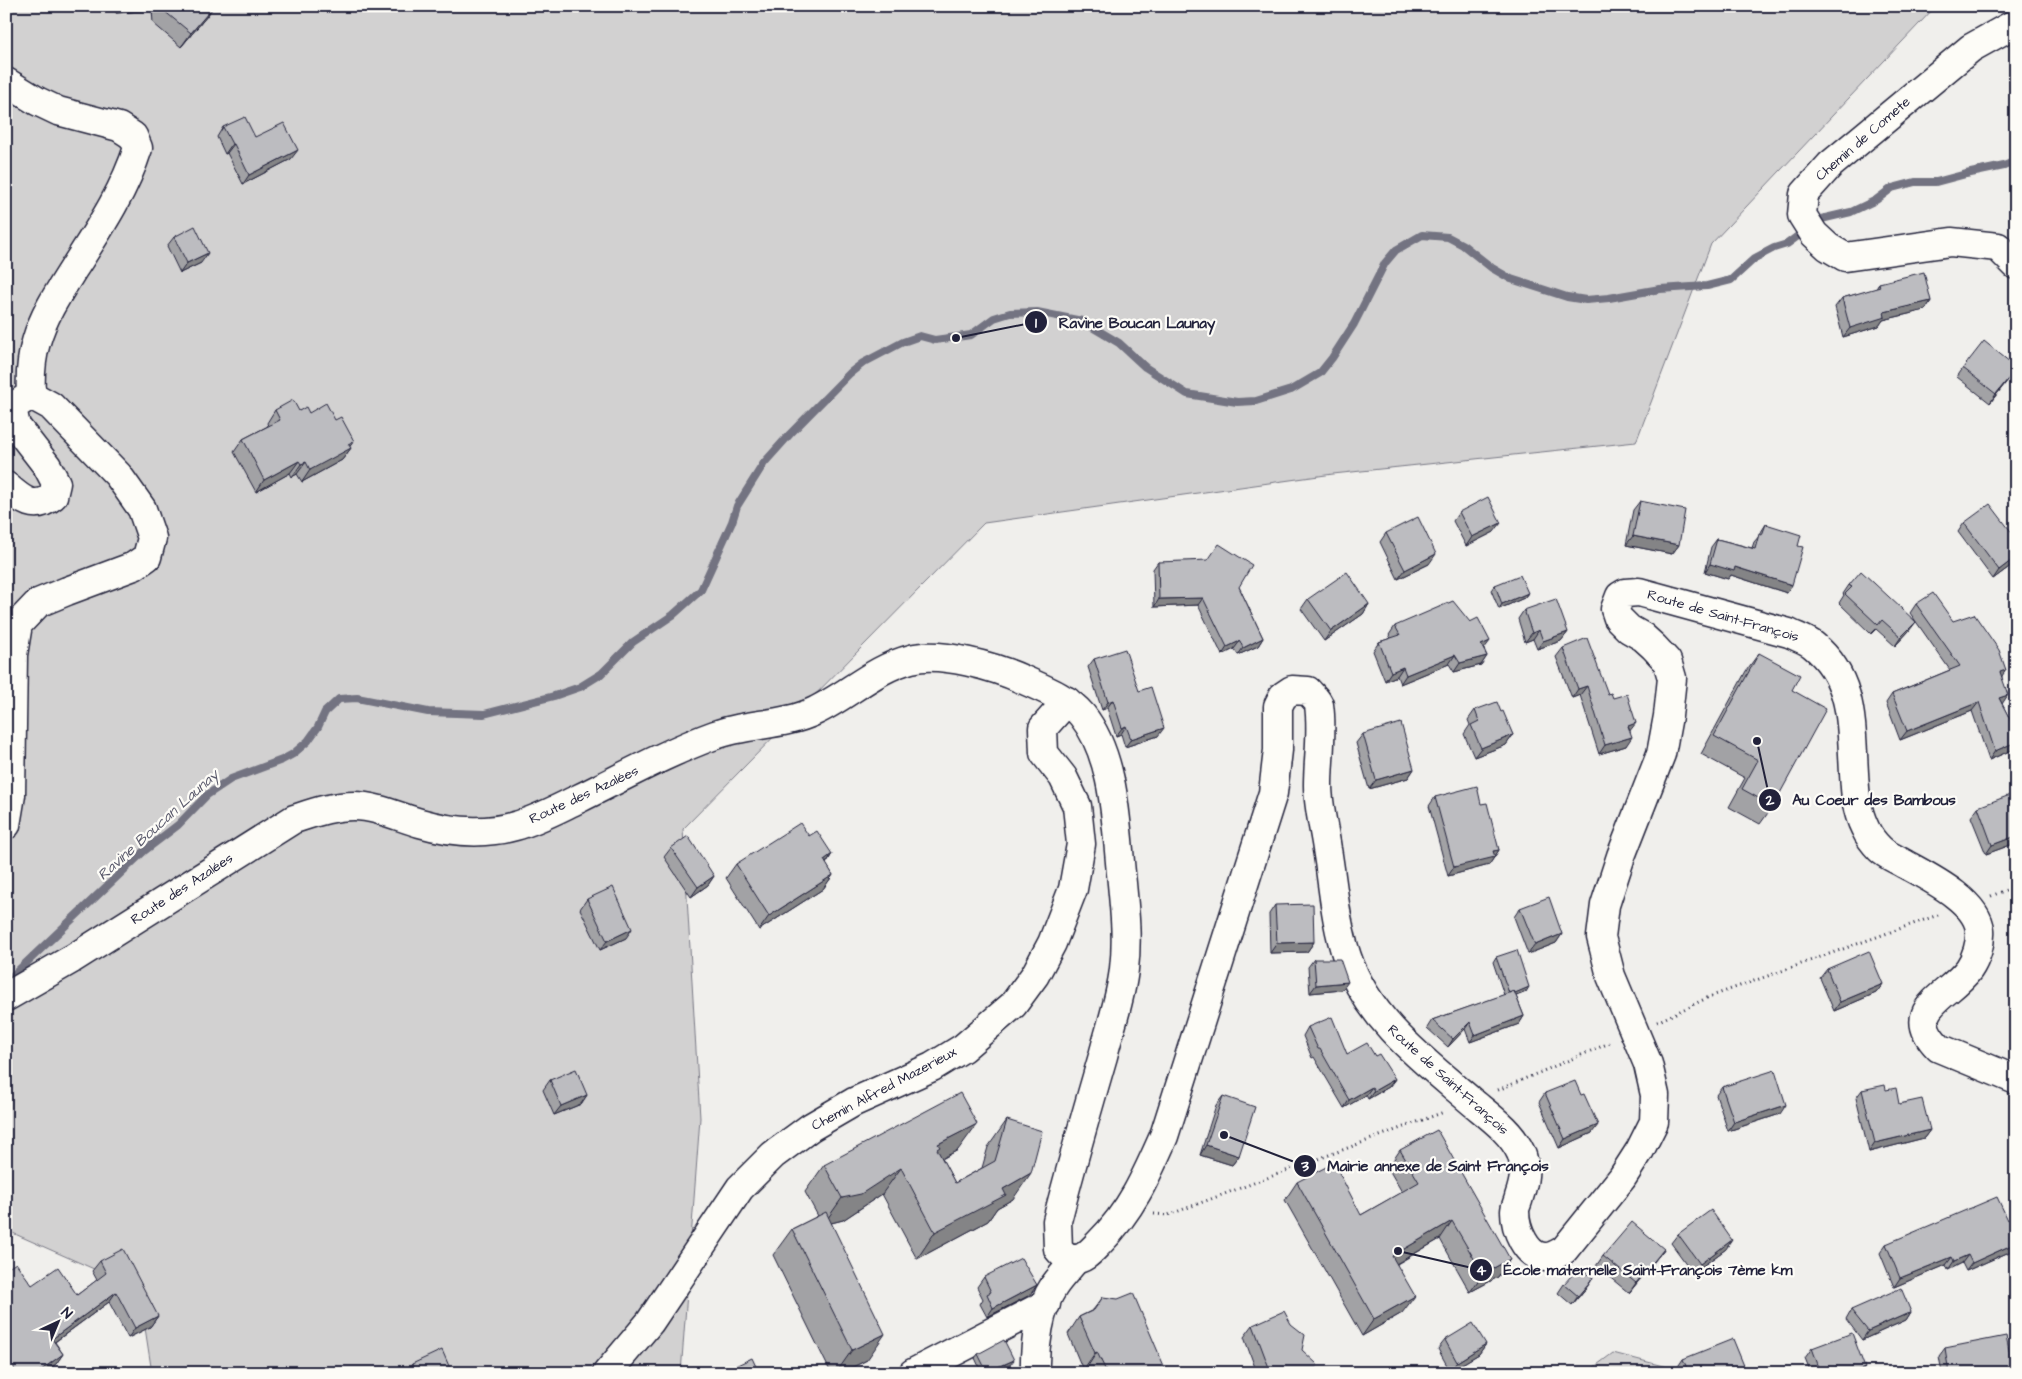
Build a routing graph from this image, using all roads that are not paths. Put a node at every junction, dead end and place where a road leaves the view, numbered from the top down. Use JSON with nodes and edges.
{"nodes":[{"id":1,"x":2016,"y":22,"type":"edge"},
{"id":2,"x":6,"y":82,"type":"edge"},
{"id":3,"x":2016,"y":265,"type":"edge"},
{"id":4,"x":31,"y":394,"type":"junction"},
{"id":5,"x":6,"y":486,"type":"edge"},
{"id":6,"x":1067,"y":701,"type":"junction"},
{"id":7,"x":6,"y":825,"type":"edge"},
{"id":8,"x":6,"y":997,"type":"edge"},
{"id":9,"x":2016,"y":1080,"type":"edge"},
{"id":10,"x":1076,"y":1259,"type":"junction"},
{"id":11,"x":1046,"y":1304,"type":"junction"},
{"id":12,"x":607,"y":1373,"type":"edge"},
{"id":13,"x":913,"y":1373,"type":"edge"},
{"id":14,"x":1035,"y":1373,"type":"edge"}],
"edges":[{"from":1,"to":3,"type":"main road","name":"Chemin de Comete"},
{"from":2,"to":4,"type":"main road"},
{"from":4,"to":5,"type":"main road"},
{"from":4,"to":7,"type":"main road"},
{"from":6,"to":8,"type":"main road","name":"Route des Azalées"},
{"from":6,"to":10,"type":"main road"},
{"from":6,"to":12,"type":"main road","name":"Chemin Alfred Mazerieux"},
{"from":9,"to":10,"type":"main road","name":"Route de Saint-François"},
{"from":10,"to":11,"type":"main road","name":"Route de Saint-François"},
{"from":11,"to":13,"type":"main road"},
{"from":11,"to":14,"type":"main road","name":"Route de Saint-François"}]}
